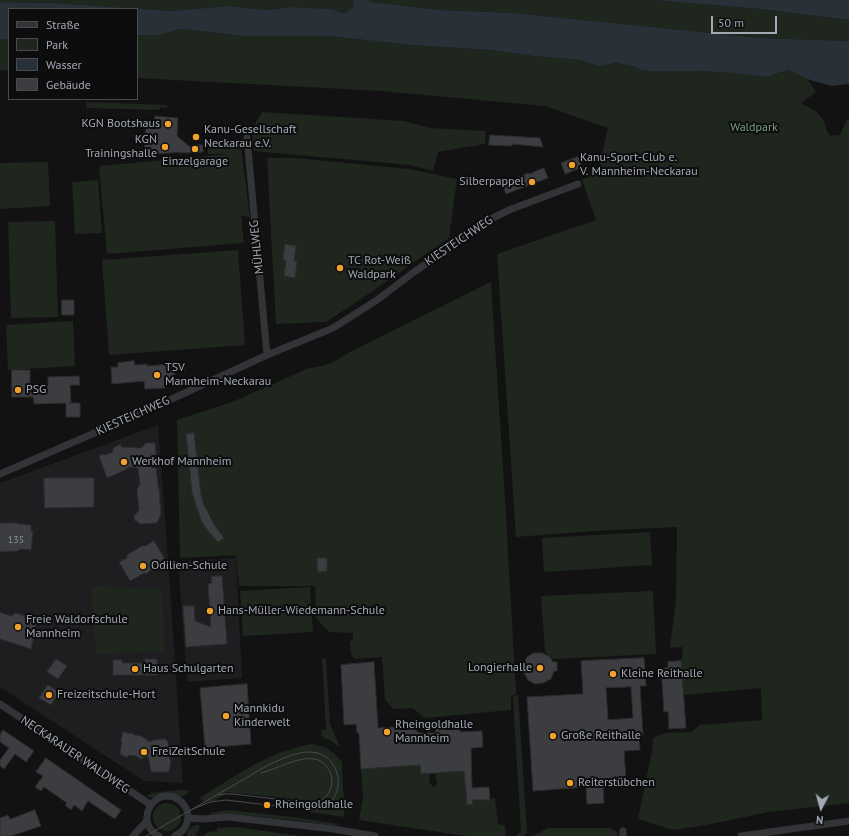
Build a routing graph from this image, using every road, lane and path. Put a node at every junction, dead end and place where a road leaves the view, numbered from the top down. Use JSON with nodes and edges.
{"nodes":[{"id":1,"x":247,"y":138,"type":"dead end"},
{"id":2,"x":578,"y":184,"type":"dead end"},
{"id":3,"x":268,"y":355,"type":"junction"},
{"id":4,"x":0,"y":474,"type":"edge"},
{"id":5,"x":0,"y":704,"type":"edge"},
{"id":6,"x":151,"y":805,"type":"junction"},
{"id":7,"x":188,"y":818,"type":"junction"},
{"id":8,"x":147,"y":821,"type":"junction"},
{"id":9,"x":849,"y":821,"type":"edge"},
{"id":10,"x":178,"y":835,"type":"edge"},
{"id":11,"x":133,"y":836,"type":"edge"},
{"id":12,"x":159,"y":836,"type":"edge"},
{"id":13,"x":375,"y":836,"type":"edge"},
{"id":14,"x":741,"y":836,"type":"edge"}],
"edges":[{"from":1,"to":3,"type":"street","name":"MÜHLWEG"},
{"from":2,"to":3,"type":"street","name":"KIESTEICHWEG"},
{"from":3,"to":4,"type":"street","name":"KIESTEICHWEG"},
{"from":5,"to":6,"type":"street","name":"NECKARAUER WALDWEG"},
{"from":6,"to":7,"type":"street"},
{"from":6,"to":8,"type":"street"},
{"from":7,"to":10,"type":"street"},
{"from":7,"to":13,"type":"street"},
{"from":8,"to":11,"type":"street"},
{"from":8,"to":12,"type":"street"},
{"from":9,"to":14,"type":"street"}]}
